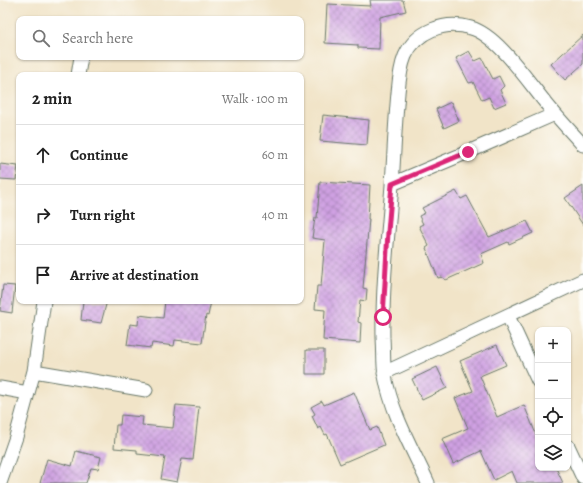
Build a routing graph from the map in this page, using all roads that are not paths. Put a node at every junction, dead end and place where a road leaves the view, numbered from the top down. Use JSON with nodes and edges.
{"nodes":[{"id":1,"x":80,"y":60,"type":"edge"},
{"id":2,"x":78,"y":72,"type":"edge"},
{"id":3,"x":555,"y":114,"type":"junction"},
{"id":4,"x":583,"y":145,"type":"edge"},
{"id":5,"x":392,"y":184,"type":"junction"},
{"id":6,"x":583,"y":280,"type":"edge"},
{"id":7,"x":44,"y":304,"type":"edge"},
{"id":8,"x":508,"y":316,"type":"junction"},
{"id":9,"x":34,"y":371,"type":"junction"},
{"id":10,"x":384,"y":373,"type":"junction"},
{"id":11,"x":535,"y":374,"type":"edge"},
{"id":12,"x":0,"y":388,"type":"edge"},
{"id":13,"x":146,"y":390,"type":"dead end"},
{"id":14,"x":28,"y":393,"type":"junction"},
{"id":15,"x":571,"y":452,"type":"edge"},
{"id":16,"x":583,"y":478,"type":"edge"},
{"id":17,"x":0,"y":483,"type":"edge"},
{"id":18,"x":428,"y":483,"type":"edge"}],
"edges":[{"from":1,"to":2,"type":"street"},
{"from":3,"to":4,"type":"street"},
{"from":3,"to":5,"type":"street"},
{"from":3,"to":5,"type":"street"},
{"from":5,"to":10,"type":"street"},
{"from":6,"to":8,"type":"street"},
{"from":7,"to":9,"type":"street"},
{"from":8,"to":10,"type":"street"},
{"from":8,"to":11,"type":"street"},
{"from":9,"to":13,"type":"street"},
{"from":9,"to":14,"type":"street"},
{"from":10,"to":18,"type":"street"},
{"from":12,"to":14,"type":"street"},
{"from":14,"to":17,"type":"street"},
{"from":15,"to":16,"type":"street"}]}
